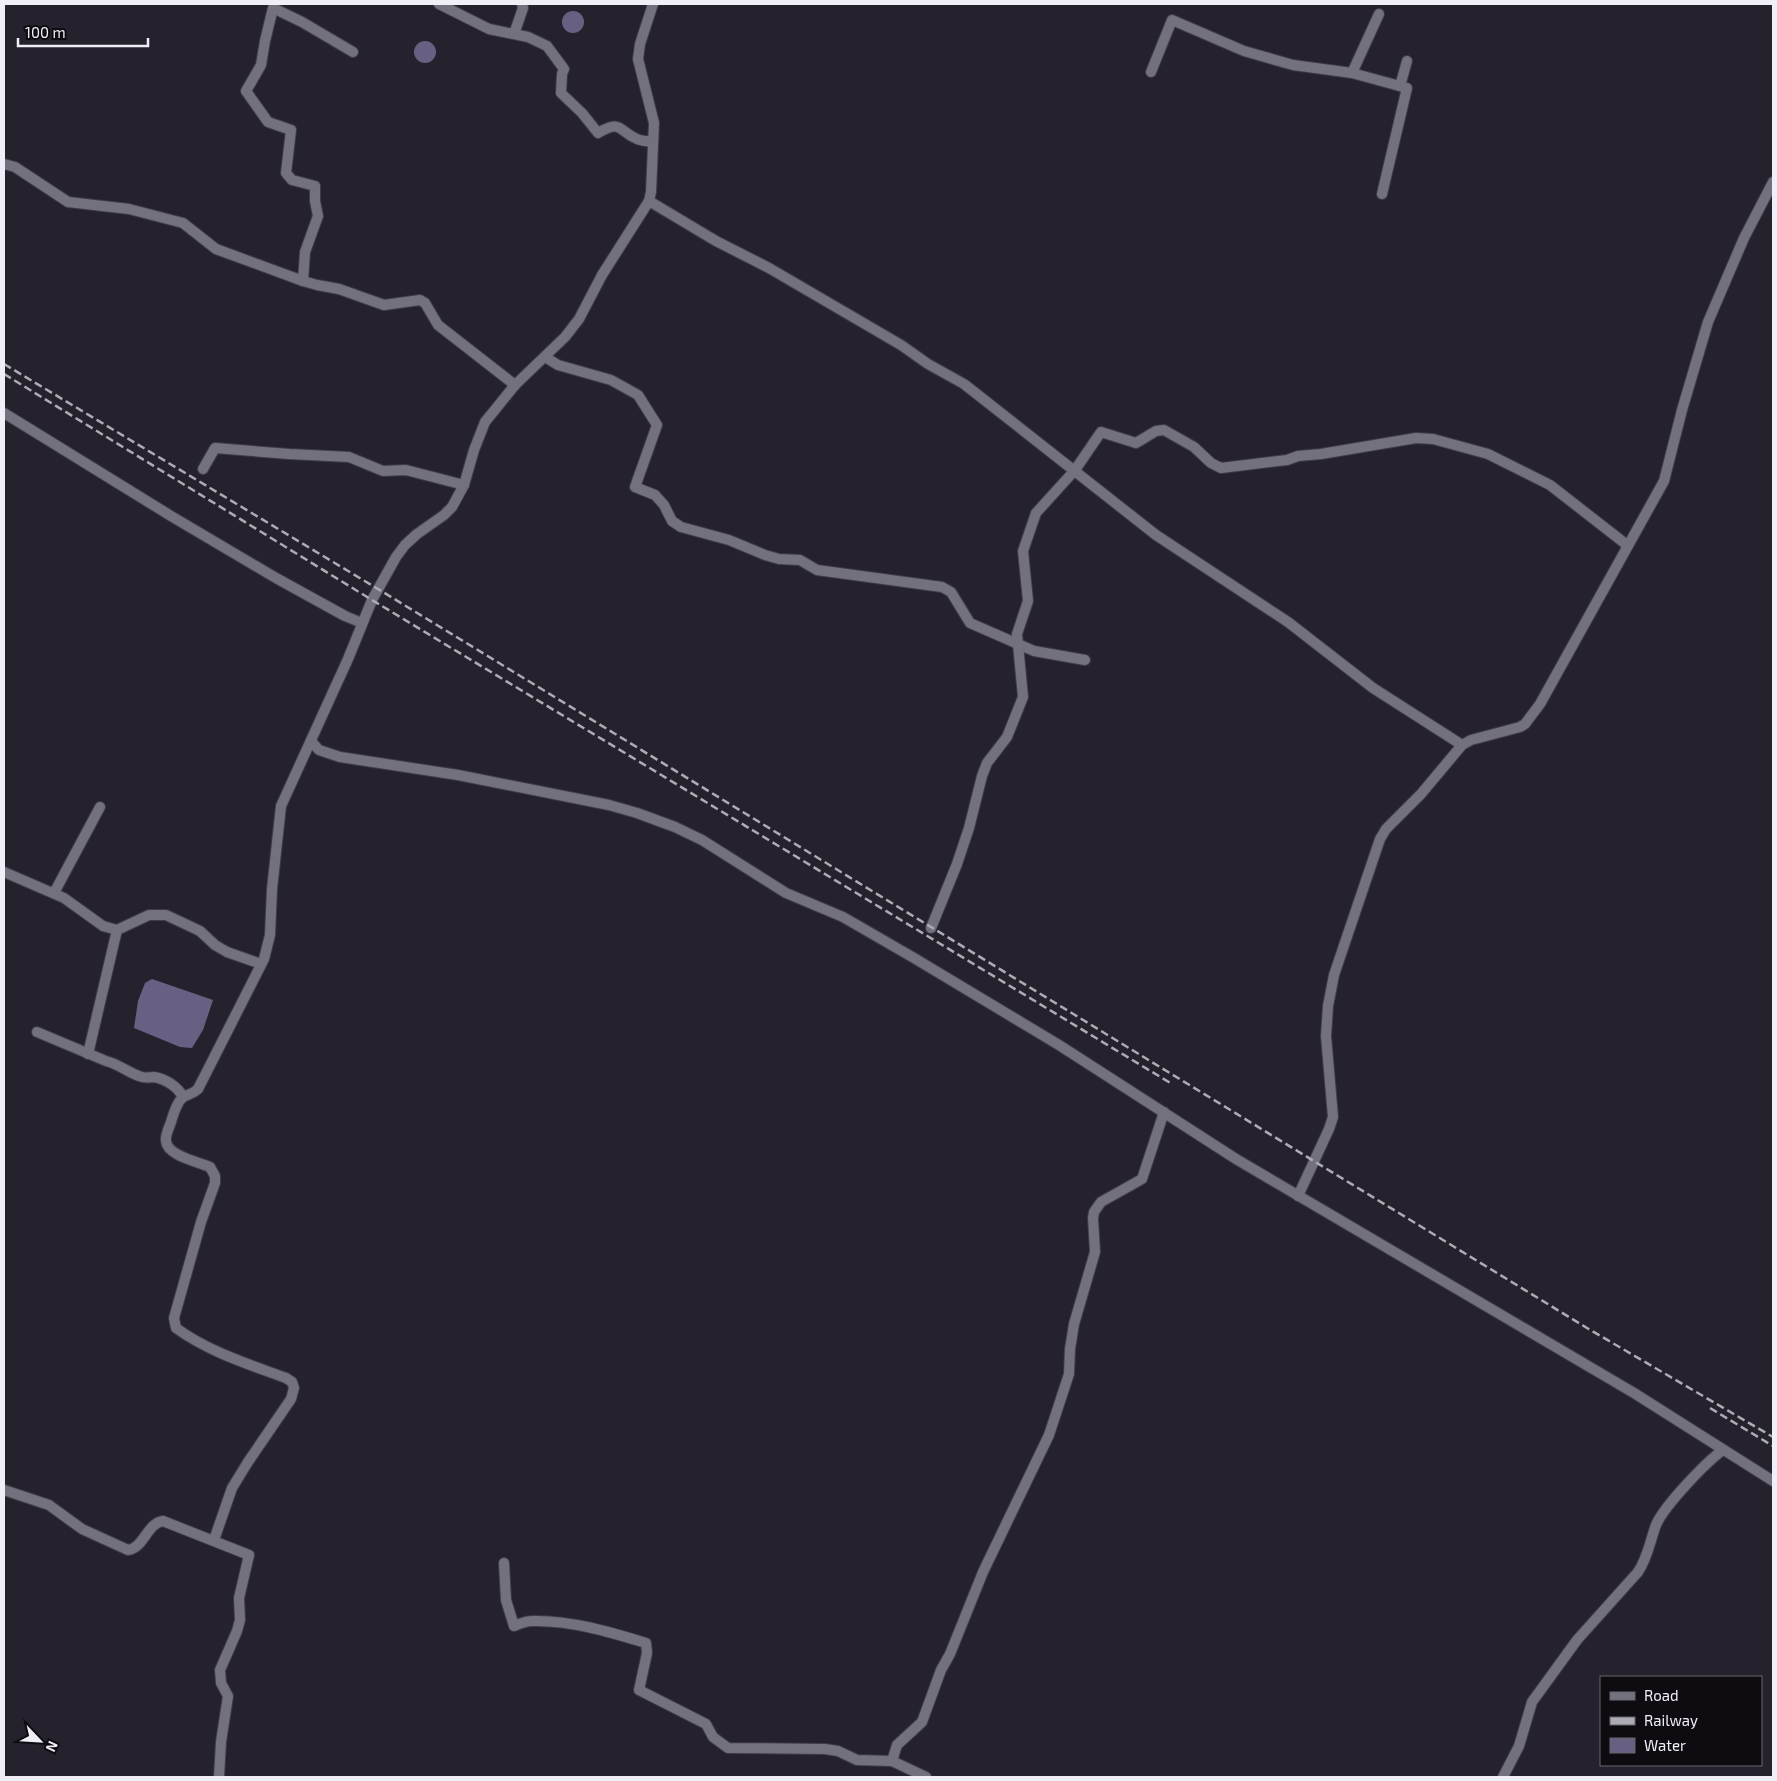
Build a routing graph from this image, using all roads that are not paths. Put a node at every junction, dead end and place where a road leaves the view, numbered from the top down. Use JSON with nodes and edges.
{"nodes":[{"id":1,"x":439,"y":4,"type":"edge"},
{"id":2,"x":522,"y":4,"type":"edge"},
{"id":3,"x":653,"y":4,"type":"edge"},
{"id":4,"x":1379,"y":14,"type":"dead end"},
{"id":5,"x":514,"y":34,"type":"junction"},
{"id":6,"x":353,"y":52,"type":"dead end"},
{"id":7,"x":1407,"y":61,"type":"dead end"},
{"id":8,"x":1151,"y":72,"type":"dead end"},
{"id":9,"x":1352,"y":73,"type":"junction"},
{"id":10,"x":1400,"y":86,"type":"junction"},
{"id":11,"x":653,"y":142,"type":"junction"},
{"id":12,"x":4,"y":164,"type":"edge"},
{"id":13,"x":1773,"y":182,"type":"edge"},
{"id":14,"x":1382,"y":194,"type":"dead end"},
{"id":15,"x":649,"y":201,"type":"junction"},
{"id":16,"x":303,"y":281,"type":"junction"},
{"id":17,"x":545,"y":357,"type":"junction"},
{"id":18,"x":514,"y":385,"type":"junction"},
{"id":19,"x":4,"y":413,"type":"edge"},
{"id":20,"x":203,"y":469,"type":"dead end"},
{"id":21,"x":1075,"y":470,"type":"junction"},
{"id":22,"x":464,"y":485,"type":"junction"},
{"id":23,"x":1627,"y":545,"type":"junction"},
{"id":24,"x":362,"y":623,"type":"junction"},
{"id":25,"x":1020,"y":646,"type":"junction"},
{"id":26,"x":1085,"y":660,"type":"dead end"},
{"id":27,"x":311,"y":741,"type":"junction"},
{"id":28,"x":1462,"y":745,"type":"junction"},
{"id":29,"x":100,"y":807,"type":"dead end"},
{"id":30,"x":4,"y":872,"type":"edge"},
{"id":31,"x":54,"y":893,"type":"junction"},
{"id":32,"x":931,"y":928,"type":"dead end"},
{"id":33,"x":118,"y":930,"type":"junction"},
{"id":34,"x":261,"y":964,"type":"junction"},
{"id":35,"x":37,"y":1032,"type":"dead end"},
{"id":36,"x":88,"y":1054,"type":"junction"},
{"id":37,"x":183,"y":1097,"type":"junction"},
{"id":38,"x":1164,"y":1112,"type":"junction"},
{"id":39,"x":1298,"y":1196,"type":"junction"},
{"id":40,"x":1724,"y":1450,"type":"junction"},
{"id":41,"x":1773,"y":1480,"type":"edge"},
{"id":42,"x":4,"y":1490,"type":"edge"},
{"id":43,"x":214,"y":1540,"type":"junction"},
{"id":44,"x":504,"y":1563,"type":"dead end"},
{"id":45,"x":892,"y":1761,"type":"junction"},
{"id":46,"x":219,"y":1777,"type":"edge"},
{"id":47,"x":926,"y":1777,"type":"edge"},
{"id":48,"x":1503,"y":1777,"type":"edge"}],
"edges":[{"from":1,"to":5,"type":"street"},
{"from":2,"to":5,"type":"street"},
{"from":3,"to":11,"type":"street"},
{"from":4,"to":9,"type":"street"},
{"from":5,"to":11,"type":"street"},
{"from":6,"to":16,"type":"street"},
{"from":7,"to":10,"type":"street"},
{"from":8,"to":9,"type":"street"},
{"from":9,"to":10,"type":"street"},
{"from":10,"to":14,"type":"street"},
{"from":11,"to":15,"type":"street"},
{"from":12,"to":16,"type":"street"},
{"from":13,"to":23,"type":"street"},
{"from":15,"to":17,"type":"street"},
{"from":15,"to":21,"type":"street"},
{"from":16,"to":18,"type":"street"},
{"from":17,"to":18,"type":"street"},
{"from":17,"to":25,"type":"street"},
{"from":18,"to":22,"type":"street"},
{"from":19,"to":24,"type":"street"},
{"from":20,"to":22,"type":"street"},
{"from":21,"to":23,"type":"street"},
{"from":21,"to":25,"type":"street"},
{"from":21,"to":28,"type":"street"},
{"from":22,"to":24,"type":"street"},
{"from":23,"to":28,"type":"street"},
{"from":24,"to":27,"type":"street"},
{"from":25,"to":26,"type":"street"},
{"from":25,"to":32,"type":"street"},
{"from":27,"to":34,"type":"street"},
{"from":27,"to":38,"type":"street"},
{"from":28,"to":39,"type":"street"},
{"from":29,"to":31,"type":"street"},
{"from":30,"to":31,"type":"street"},
{"from":31,"to":33,"type":"street"},
{"from":33,"to":34,"type":"street"},
{"from":33,"to":36,"type":"street"},
{"from":34,"to":37,"type":"street"},
{"from":35,"to":36,"type":"street"},
{"from":36,"to":37,"type":"street"},
{"from":37,"to":43,"type":"street"},
{"from":38,"to":39,"type":"street"},
{"from":38,"to":45,"type":"street"},
{"from":39,"to":40,"type":"street"},
{"from":40,"to":41,"type":"street"},
{"from":40,"to":48,"type":"street"},
{"from":42,"to":43,"type":"street"},
{"from":43,"to":46,"type":"street"},
{"from":44,"to":45,"type":"street"},
{"from":45,"to":47,"type":"street"}]}
